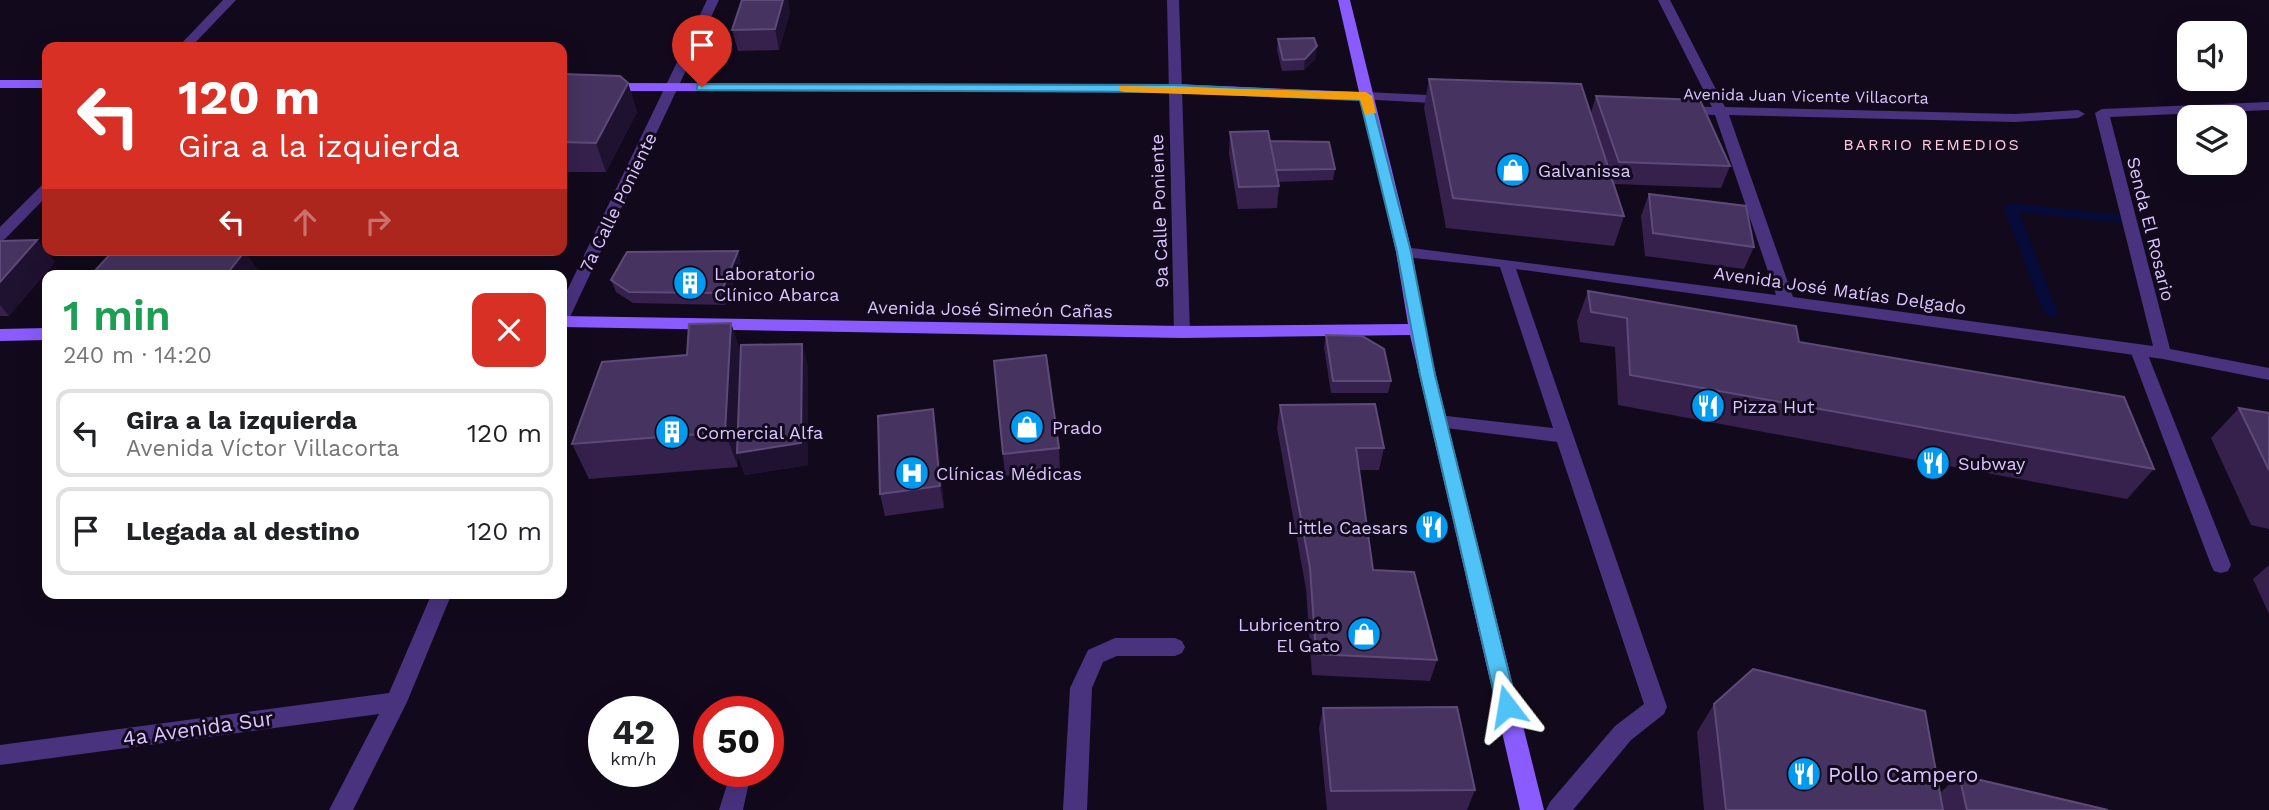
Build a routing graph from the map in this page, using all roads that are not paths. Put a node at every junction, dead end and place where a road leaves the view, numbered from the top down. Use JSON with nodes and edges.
{"nodes":[{"id":1,"x":230,"y":0,"type":"edge"},
{"id":2,"x":713,"y":0,"type":"edge"},
{"id":3,"x":1173,"y":0,"type":"edge"},
{"id":4,"x":1344,"y":0,"type":"edge"},
{"id":5,"x":1664,"y":0,"type":"edge"},
{"id":6,"x":189,"y":42,"type":"edge"},
{"id":7,"x":0,"y":84,"type":"edge"},
{"id":8,"x":42,"y":84,"type":"edge"},
{"id":9,"x":567,"y":87,"type":"edge"},
{"id":10,"x":674,"y":87,"type":"junction"},
{"id":11,"x":1174,"y":89,"type":"junction"},
{"id":12,"x":1366,"y":96,"type":"junction"},
{"id":13,"x":1461,"y":100,"type":"edge"},
{"id":14,"x":2269,"y":106,"type":"edge"},
{"id":15,"x":1666,"y":110,"type":"edge"},
{"id":16,"x":1721,"y":112,"type":"junction"},
{"id":17,"x":2078,"y":114,"type":"dead end"},
{"id":18,"x":42,"y":193,"type":"edge"},
{"id":19,"x":0,"y":236,"type":"edge"},
{"id":20,"x":1404,"y":252,"type":"junction"},
{"id":21,"x":1506,"y":263,"type":"junction"},
{"id":22,"x":1787,"y":302,"type":"junction"},
{"id":23,"x":567,"y":309,"type":"edge"},
{"id":24,"x":567,"y":319,"type":"edge"},
{"id":25,"x":1417,"y":328,"type":"junction"},
{"id":26,"x":1182,"y":332,"type":"junction"},
{"id":27,"x":42,"y":334,"type":"edge"},
{"id":28,"x":0,"y":335,"type":"edge"},
{"id":29,"x":2138,"y":350,"type":"junction"},
{"id":30,"x":2163,"y":353,"type":"junction"},
{"id":31,"x":2269,"y":374,"type":"edge"},
{"id":32,"x":1438,"y":421,"type":"junction"},
{"id":33,"x":1566,"y":436,"type":"junction"},
{"id":34,"x":2221,"y":565,"type":"dead end"},
{"id":35,"x":439,"y":599,"type":"edge"},
{"id":36,"x":1175,"y":648,"type":"dead end"},
{"id":37,"x":396,"y":702,"type":"junction"},
{"id":38,"x":0,"y":755,"type":"edge"},
{"id":39,"x":737,"y":787,"type":"edge"},
{"id":40,"x":341,"y":810,"type":"edge"},
{"id":41,"x":731,"y":810,"type":"edge"},
{"id":42,"x":1075,"y":810,"type":"edge"},
{"id":43,"x":1532,"y":810,"type":"edge"},
{"id":44,"x":1558,"y":810,"type":"edge"}],
"edges":[{"from":1,"to":6,"type":"street"},
{"from":2,"to":10,"type":"street","name":"7a Calle Poniente"},
{"from":3,"to":11,"type":"street","name":"9a Calle Poniente"},
{"from":4,"to":12,"type":"main road"},
{"from":5,"to":16,"type":"street"},
{"from":7,"to":8,"type":"main road"},
{"from":9,"to":10,"type":"main road"},
{"from":10,"to":11,"type":"main road"},
{"from":10,"to":23,"type":"street","name":"7a Calle Poniente"},
{"from":11,"to":12,"type":"main road"},
{"from":11,"to":26,"type":"street","name":"9a Calle Poniente"},
{"from":12,"to":13,"type":"street"},
{"from":12,"to":20,"type":"main road"},
{"from":14,"to":30,"type":"street","name":"Senda El Rosario"},
{"from":15,"to":16,"type":"street","name":"Avenida Juan Vicente Villacorta"},
{"from":16,"to":17,"type":"street","name":"Avenida Juan Vicente Villacorta"},
{"from":16,"to":22,"type":"street"},
{"from":18,"to":19,"type":"street"},
{"from":20,"to":21,"type":"street","name":"Avenida José Matías Delgado"},
{"from":20,"to":25,"type":"main road"},
{"from":21,"to":22,"type":"street","name":"Avenida José Matías Delgado"},
{"from":21,"to":33,"type":"street"},
{"from":22,"to":29,"type":"street","name":"Avenida José Matías Delgado"},
{"from":24,"to":26,"type":"main road","name":"Avenida José Simeón Cañas"},
{"from":25,"to":26,"type":"main road","name":"Avenida José Simeón Cañas"},
{"from":25,"to":32,"type":"main road"},
{"from":27,"to":28,"type":"main road"},
{"from":29,"to":30,"type":"street","name":"Avenida José Matías Delgado"},
{"from":29,"to":34,"type":"street"},
{"from":30,"to":31,"type":"street","name":"Avenida José Matías Delgado"},
{"from":32,"to":33,"type":"street"},
{"from":32,"to":43,"type":"main road"},
{"from":33,"to":44,"type":"street"},
{"from":35,"to":37,"type":"street"},
{"from":36,"to":42,"type":"street"},
{"from":37,"to":38,"type":"street","name":"4a Avenida Sur"},
{"from":37,"to":40,"type":"street"},
{"from":39,"to":41,"type":"street"}]}
